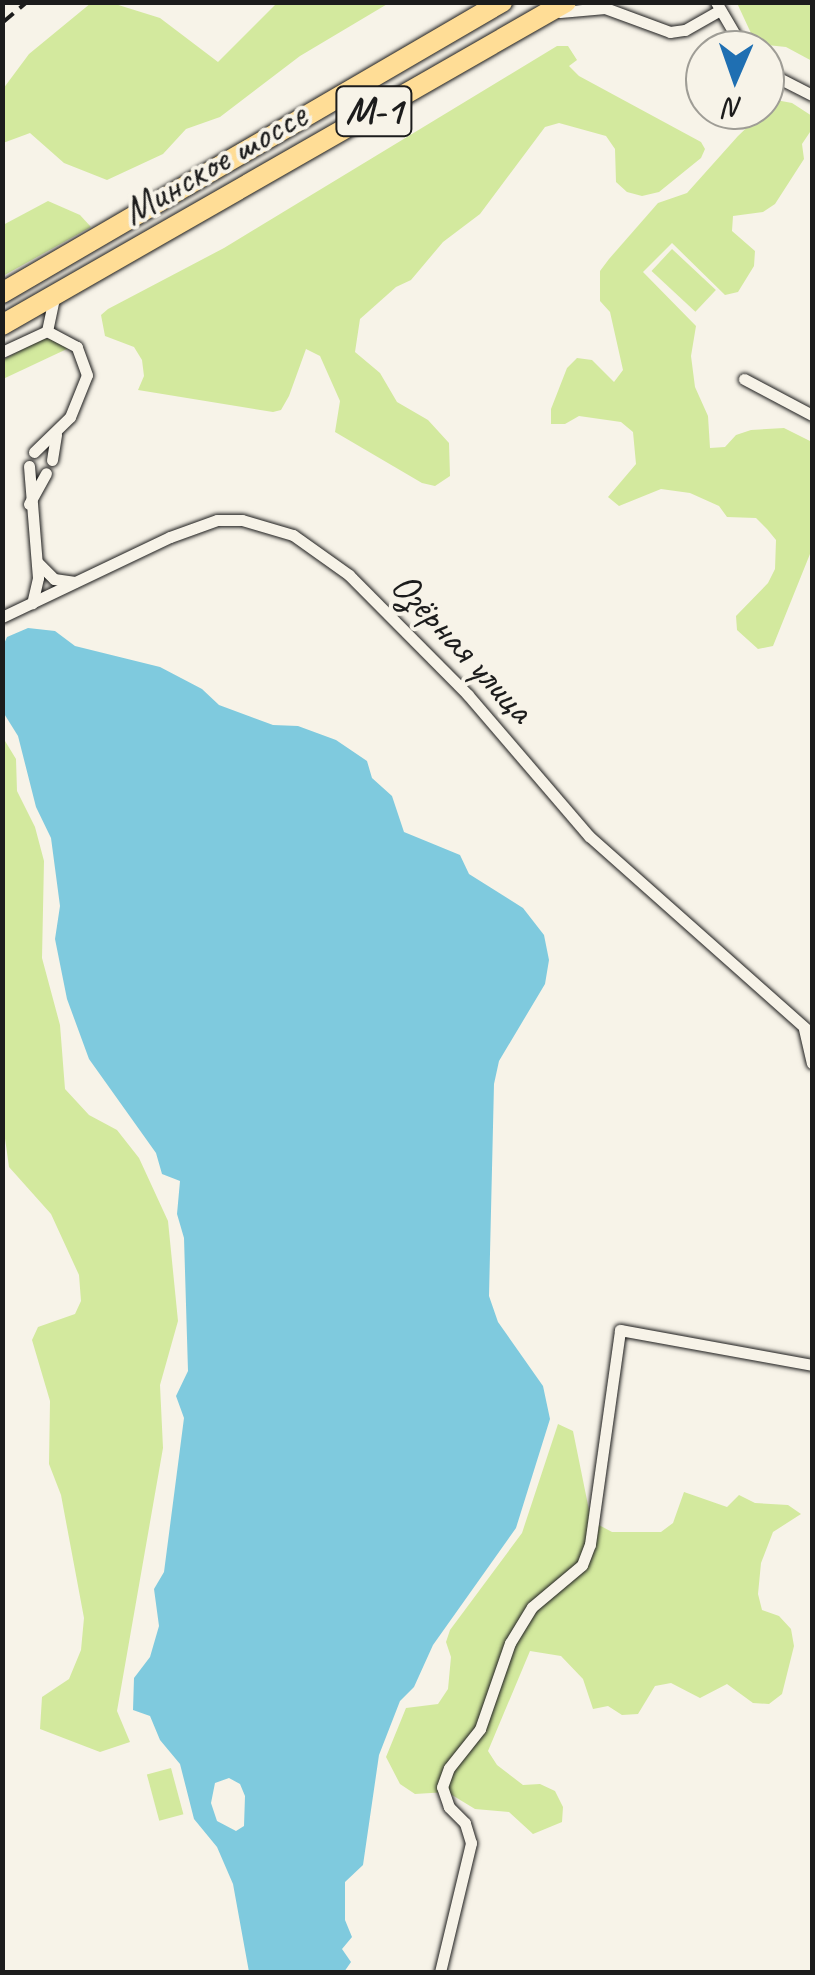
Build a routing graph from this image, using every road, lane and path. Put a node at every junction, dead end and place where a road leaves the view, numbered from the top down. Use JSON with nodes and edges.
{"nodes":[{"id":1,"x":502,"y":2,"type":"edge"},
{"id":2,"x":566,"y":2,"type":"edge"},
{"id":3,"x":718,"y":6,"type":"edge"},
{"id":4,"x":542,"y":16,"type":"junction"},
{"id":5,"x":732,"y":30,"type":"edge"},
{"id":6,"x":785,"y":81,"type":"edge"},
{"id":7,"x":812,"y":94,"type":"edge"},
{"id":8,"x":2,"y":293,"type":"edge"},
{"id":9,"x":54,"y":297,"type":"junction"},
{"id":10,"x":2,"y":325,"type":"edge"},
{"id":11,"x":47,"y":331,"type":"junction"},
{"id":12,"x":2,"y":352,"type":"edge"},
{"id":13,"x":744,"y":379,"type":"dead end"},
{"id":14,"x":812,"y":414,"type":"edge"},
{"id":15,"x":56,"y":434,"type":"junction"},
{"id":16,"x":34,"y":452,"type":"dead end"},
{"id":17,"x":52,"y":460,"type":"dead end"},
{"id":18,"x":29,"y":466,"type":"dead end"},
{"id":19,"x":46,"y":473,"type":"dead end"},
{"id":20,"x":29,"y":504,"type":"junction"},
{"id":21,"x":36,"y":561,"type":"junction"},
{"id":22,"x":75,"y":582,"type":"junction"},
{"id":23,"x":32,"y":603,"type":"junction"},
{"id":24,"x":2,"y":617,"type":"edge"},
{"id":25,"x":808,"y":1032,"type":"edge"},
{"id":26,"x":812,"y":1063,"type":"edge"},
{"id":27,"x":812,"y":1365,"type":"edge"},
{"id":28,"x":440,"y":1972,"type":"edge"}],
"edges":[{"from":1,"to":8,"type":"highway","name":"Минское шоссе","number":"М-1"},
{"from":2,"to":4,"type":"highway","name":"Минское шоссе","number":"М-1"},
{"from":3,"to":4,"type":"street"},
{"from":3,"to":5,"type":"street"},
{"from":4,"to":9,"type":"highway","name":"Минское шоссе","number":"М-1"},
{"from":6,"to":7,"type":"street"},
{"from":9,"to":10,"type":"highway","name":"Минское шоссе","number":"М-1"},
{"from":9,"to":11,"type":"street"},
{"from":11,"to":12,"type":"street"},
{"from":11,"to":15,"type":"street"},
{"from":13,"to":14,"type":"street"},
{"from":15,"to":16,"type":"street"},
{"from":15,"to":17,"type":"street"},
{"from":18,"to":20,"type":"street"},
{"from":19,"to":20,"type":"street"},
{"from":20,"to":21,"type":"street"},
{"from":21,"to":22,"type":"street"},
{"from":21,"to":23,"type":"street"},
{"from":22,"to":23,"type":"street","name":"Озёрная улица"},
{"from":22,"to":25,"type":"street","name":"Озёрная улица"},
{"from":23,"to":24,"type":"street","name":"Озёрная улица"},
{"from":25,"to":26,"type":"street","name":"Озёрная улица"},
{"from":27,"to":28,"type":"street"}]}
